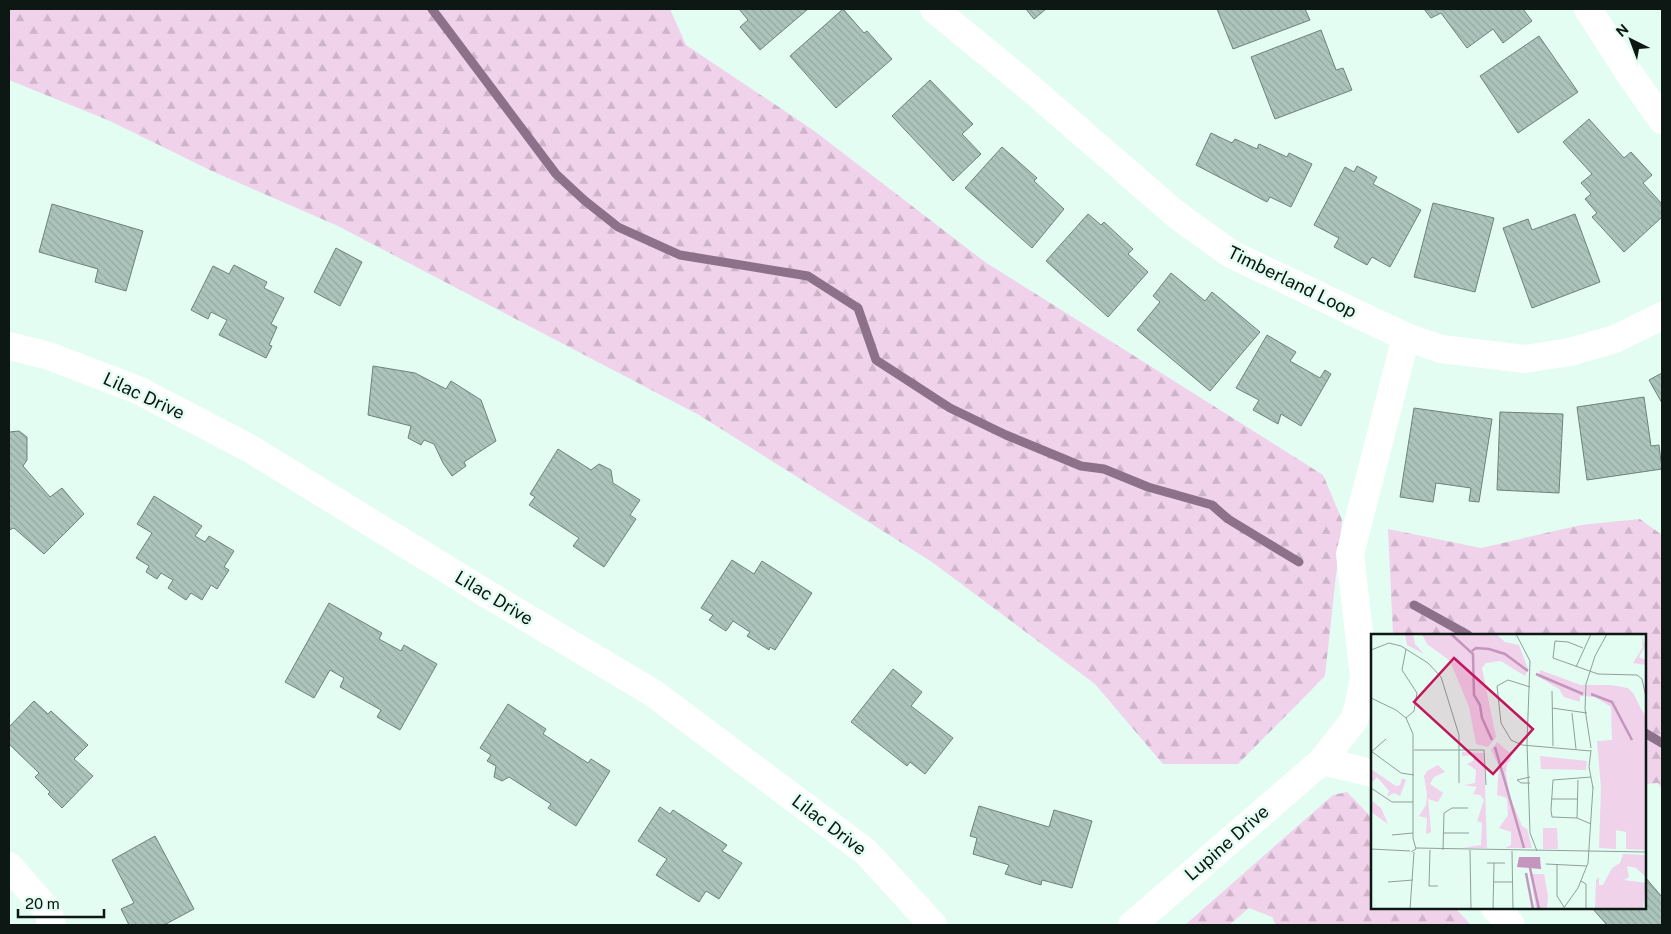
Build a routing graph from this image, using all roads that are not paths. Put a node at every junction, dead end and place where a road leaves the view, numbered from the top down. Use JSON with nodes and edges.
{"nodes":[{"id":1,"x":934,"y":9,"type":"edge"},
{"id":2,"x":1588,"y":9,"type":"edge"},
{"id":3,"x":1662,"y":120,"type":"edge"},
{"id":4,"x":1662,"y":316,"type":"edge"},
{"id":5,"x":1406,"y":337,"type":"junction"},
{"id":6,"x":9,"y":346,"type":"edge"},
{"id":7,"x":1322,"y":761,"type":"junction"},
{"id":8,"x":1371,"y":772,"type":"edge"},
{"id":9,"x":9,"y":866,"type":"edge"},
{"id":10,"x":1496,"y":909,"type":"edge"},
{"id":11,"x":52,"y":925,"type":"edge"},
{"id":12,"x":933,"y":925,"type":"edge"},
{"id":13,"x":1132,"y":925,"type":"edge"},
{"id":14,"x":1511,"y":925,"type":"edge"}],
"edges":[{"from":1,"to":5,"type":"street","name":"Timberland Loop"},
{"from":2,"to":3,"type":"street"},
{"from":4,"to":5,"type":"street","name":"Timberland Loop"},
{"from":5,"to":7,"type":"street","name":"Lupine Drive"},
{"from":6,"to":12,"type":"street","name":"Lilac Drive"},
{"from":7,"to":8,"type":"street"},
{"from":7,"to":13,"type":"street","name":"Lupine Drive"},
{"from":9,"to":11,"type":"street"},
{"from":10,"to":14,"type":"street"}]}
